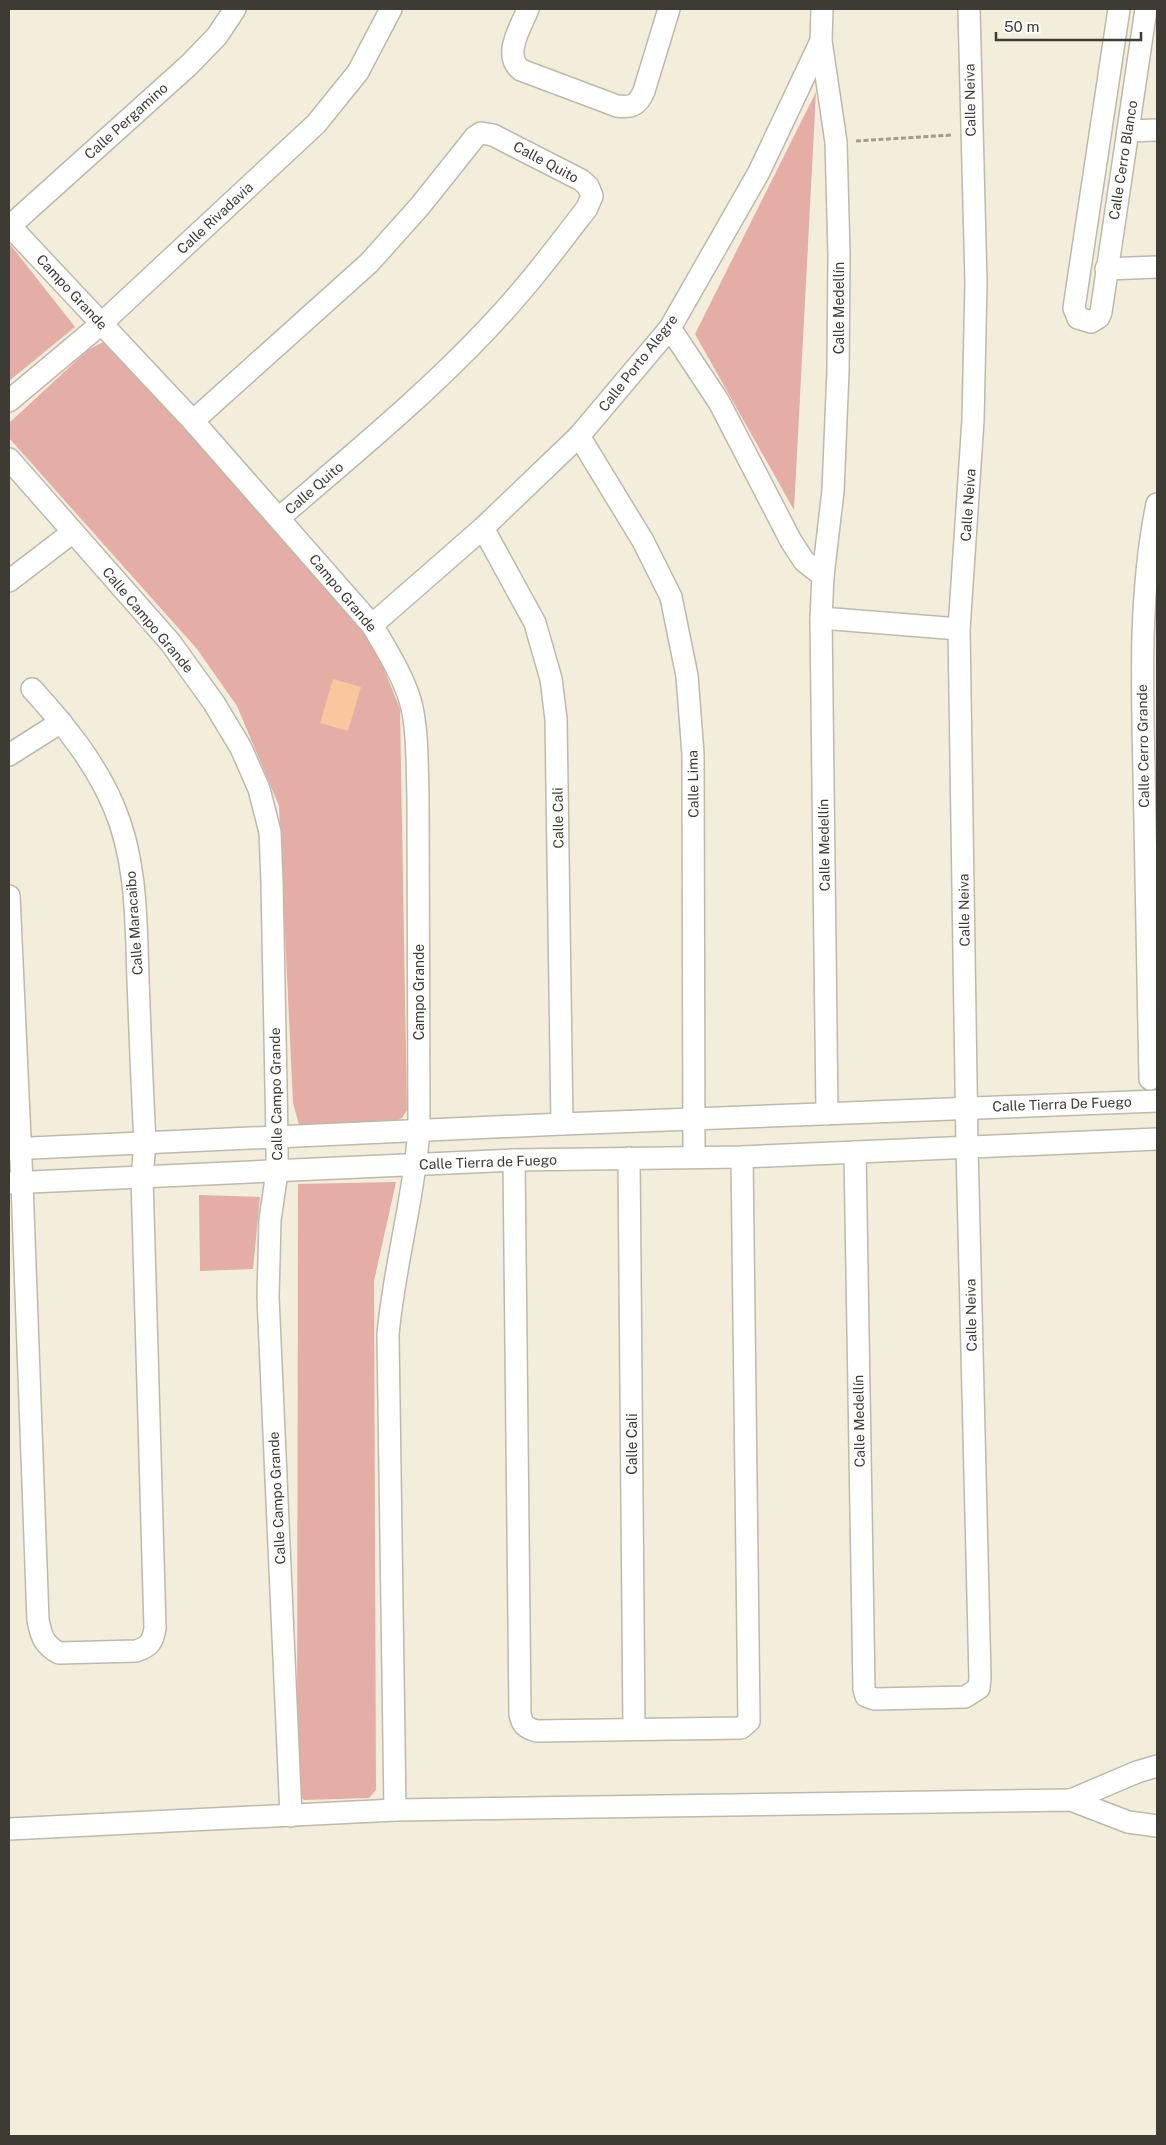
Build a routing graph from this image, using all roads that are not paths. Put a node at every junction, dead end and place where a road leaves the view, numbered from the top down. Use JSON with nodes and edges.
{"nodes":[{"id":1,"x":235,"y":9,"type":"edge"},
{"id":2,"x":391,"y":9,"type":"edge"},
{"id":3,"x":528,"y":9,"type":"edge"},
{"id":4,"x":669,"y":9,"type":"edge"},
{"id":5,"x":822,"y":9,"type":"edge"},
{"id":6,"x":969,"y":9,"type":"edge"},
{"id":7,"x":1119,"y":9,"type":"edge"},
{"id":8,"x":1146,"y":9,"type":"edge"},
{"id":9,"x":821,"y":41,"type":"junction"},
{"id":10,"x":1157,"y":130,"type":"edge"},
{"id":11,"x":1128,"y":131,"type":"junction"},
{"id":12,"x":9,"y":225,"type":"edge"},
{"id":13,"x":1157,"y":267,"type":"edge"},
{"id":14,"x":1106,"y":269,"type":"junction"},
{"id":15,"x":101,"y":324,"type":"junction"},
{"id":16,"x":670,"y":328,"type":"junction"},
{"id":17,"x":9,"y":401,"type":"edge"},
{"id":18,"x":193,"y":421,"type":"junction"},
{"id":19,"x":579,"y":436,"type":"junction"},
{"id":20,"x":9,"y":459,"type":"edge"},
{"id":21,"x":1157,"y":504,"type":"edge"},
{"id":22,"x":279,"y":518,"type":"junction"},
{"id":23,"x":483,"y":528,"type":"junction"},
{"id":24,"x":73,"y":532,"type":"junction"},
{"id":25,"x":1153,"y":540,"type":"edge"},
{"id":26,"x":823,"y":576,"type":"junction"},
{"id":27,"x":9,"y":581,"type":"edge"},
{"id":28,"x":821,"y":618,"type":"junction"},
{"id":29,"x":372,"y":625,"type":"junction"},
{"id":30,"x":959,"y":629,"type":"junction"},
{"id":31,"x":1150,"y":675,"type":"edge"},
{"id":32,"x":32,"y":689,"type":"dead end"},
{"id":33,"x":62,"y":722,"type":"junction"},
{"id":34,"x":9,"y":755,"type":"edge"},
{"id":35,"x":1151,"y":809,"type":"edge"},
{"id":36,"x":9,"y":896,"type":"edge"},
{"id":37,"x":1152,"y":945,"type":"edge"},
{"id":38,"x":1153,"y":1025,"type":"edge"},
{"id":39,"x":1150,"y":1079,"type":"dead end"},
{"id":40,"x":1157,"y":1100,"type":"edge"},
{"id":41,"x":967,"y":1108,"type":"junction"},
{"id":42,"x":827,"y":1114,"type":"junction"},
{"id":43,"x":694,"y":1119,"type":"junction"},
{"id":44,"x":562,"y":1124,"type":"junction"},
{"id":45,"x":419,"y":1130,"type":"junction"},
{"id":46,"x":277,"y":1138,"type":"junction"},
{"id":47,"x":1157,"y":1138,"type":"edge"},
{"id":48,"x":145,"y":1142,"type":"junction"},
{"id":49,"x":968,"y":1146,"type":"junction"},
{"id":50,"x":15,"y":1148,"type":"edge"},
{"id":51,"x":855,"y":1152,"type":"junction"},
{"id":52,"x":694,"y":1157,"type":"junction"},
{"id":53,"x":629,"y":1158,"type":"junction"},
{"id":54,"x":742,"y":1158,"type":"junction"},
{"id":55,"x":514,"y":1160,"type":"junction"},
{"id":56,"x":417,"y":1164,"type":"junction"},
{"id":57,"x":277,"y":1172,"type":"junction"},
{"id":58,"x":142,"y":1178,"type":"junction"},
{"id":59,"x":16,"y":1183,"type":"edge"},
{"id":60,"x":864,"y":1689,"type":"joint"},
{"id":61,"x":634,"y":1729,"type":"junction"},
{"id":62,"x":1157,"y":1766,"type":"edge"},
{"id":63,"x":1071,"y":1800,"type":"junction"},
{"id":64,"x":395,"y":1810,"type":"junction"},
{"id":65,"x":291,"y":1816,"type":"junction"},
{"id":66,"x":1157,"y":1826,"type":"edge"},
{"id":67,"x":9,"y":1829,"type":"edge"}],
"edges":[{"from":1,"to":12,"type":"street","name":"Calle Pergamino"},
{"from":2,"to":15,"type":"street","name":"Calle Rivadavia"},
{"from":3,"to":4,"type":"street"},
{"from":5,"to":9,"type":"street","name":"Calle Porto Alegre"},
{"from":6,"to":30,"type":"street","name":"Calle Neiva"},
{"from":7,"to":14,"type":"street","name":"Calle Cerro Blanco"},
{"from":8,"to":11,"type":"street","name":"Calle Cerro Blanco"},
{"from":9,"to":16,"type":"street","name":"Calle Porto Alegre"},
{"from":9,"to":26,"type":"street","name":"Calle Medellín"},
{"from":10,"to":11,"type":"street"},
{"from":11,"to":14,"type":"street","name":"Calle Cerro Blanco"},
{"from":12,"to":15,"type":"street","name":"Campo Grande"},
{"from":13,"to":14,"type":"street"},
{"from":15,"to":17,"type":"street","name":"Calle Rivadavia"},
{"from":15,"to":18,"type":"street","name":"Campo Grande"},
{"from":16,"to":19,"type":"street","name":"Calle Porto Alegre"},
{"from":16,"to":26,"type":"street"},
{"from":18,"to":22,"type":"street","name":"Campo Grande"},
{"from":18,"to":22,"type":"street","name":"Calle Quito"},
{"from":19,"to":23,"type":"street","name":"Calle Porto Alegre"},
{"from":19,"to":43,"type":"street","name":"Calle Lima"},
{"from":20,"to":24,"type":"street","name":"Calle Campo Grande"},
{"from":21,"to":25,"type":"street","name":"Calle Cerro Grande"},
{"from":22,"to":29,"type":"street","name":"Campo Grande"},
{"from":23,"to":29,"type":"street","name":"Calle Porto Alegre"},
{"from":23,"to":44,"type":"street","name":"Calle Cali"},
{"from":24,"to":27,"type":"street"},
{"from":24,"to":46,"type":"street","name":"Calle Campo Grande"},
{"from":25,"to":31,"type":"street","name":"Calle Cerro Grande"},
{"from":26,"to":28,"type":"street","name":"Calle Medellín"},
{"from":28,"to":30,"type":"street"},
{"from":28,"to":42,"type":"street","name":"Calle Medellín"},
{"from":29,"to":45,"type":"street","name":"Campo Grande"},
{"from":30,"to":41,"type":"street","name":"Calle Neiva"},
{"from":31,"to":35,"type":"street","name":"Calle Cerro Grande"},
{"from":32,"to":33,"type":"street","name":"Calle Maracaibo"},
{"from":33,"to":34,"type":"street"},
{"from":33,"to":48,"type":"street","name":"Calle Maracaibo"},
{"from":35,"to":37,"type":"street","name":"Calle Cerro Grande"},
{"from":36,"to":50,"type":"street"},
{"from":37,"to":38,"type":"street","name":"Calle Cerro Grande"},
{"from":38,"to":39,"type":"street","name":"Calle Cerro Grande"},
{"from":40,"to":41,"type":"street","name":"Calle Tierra De Fuego"},
{"from":41,"to":42,"type":"street"},
{"from":41,"to":49,"type":"street","name":"Calle Neiva"},
{"from":42,"to":43,"type":"street"},
{"from":43,"to":44,"type":"street"},
{"from":43,"to":52,"type":"street","name":"Calle Lima"},
{"from":44,"to":45,"type":"street"},
{"from":45,"to":46,"type":"street"},
{"from":45,"to":56,"type":"street"},
{"from":46,"to":48,"type":"street"},
{"from":46,"to":57,"type":"street","name":"Calle Campo Grande"},
{"from":47,"to":49,"type":"street"},
{"from":48,"to":50,"type":"street"},
{"from":48,"to":58,"type":"street","name":"Calle Maracaibo"},
{"from":49,"to":51,"type":"street","name":"Calle Tierra de Fuego"},
{"from":49,"to":60,"type":"street","name":"Calle Neiva"},
{"from":50,"to":59,"type":"street","name":"Calle Maracaibo"},
{"from":51,"to":54,"type":"street","name":"Calle Tierra de Fuego"},
{"from":51,"to":60,"type":"street","name":"Calle Medellín"},
{"from":52,"to":53,"type":"street","name":"Calle Tierra de Fuego"},
{"from":52,"to":54,"type":"street","name":"Calle Tierra de Fuego"},
{"from":53,"to":55,"type":"street","name":"Calle Tierra de Fuego"},
{"from":53,"to":61,"type":"street","name":"Calle Cali"},
{"from":54,"to":61,"type":"street"},
{"from":55,"to":56,"type":"street","name":"Calle Tierra de Fuego"},
{"from":55,"to":61,"type":"street"},
{"from":56,"to":57,"type":"street","name":"Calle Tierra de Fuego"},
{"from":56,"to":64,"type":"street"},
{"from":57,"to":58,"type":"street","name":"Calle Tierra de Fuego"},
{"from":57,"to":65,"type":"street","name":"Calle Campo Grande"},
{"from":58,"to":59,"type":"street","name":"Calle Tierra de Fuego"},
{"from":58,"to":59,"type":"street","name":"Calle Maracaibo"},
{"from":62,"to":63,"type":"street"},
{"from":63,"to":64,"type":"street"},
{"from":63,"to":66,"type":"street"},
{"from":64,"to":65,"type":"street"},
{"from":65,"to":67,"type":"street"}]}
